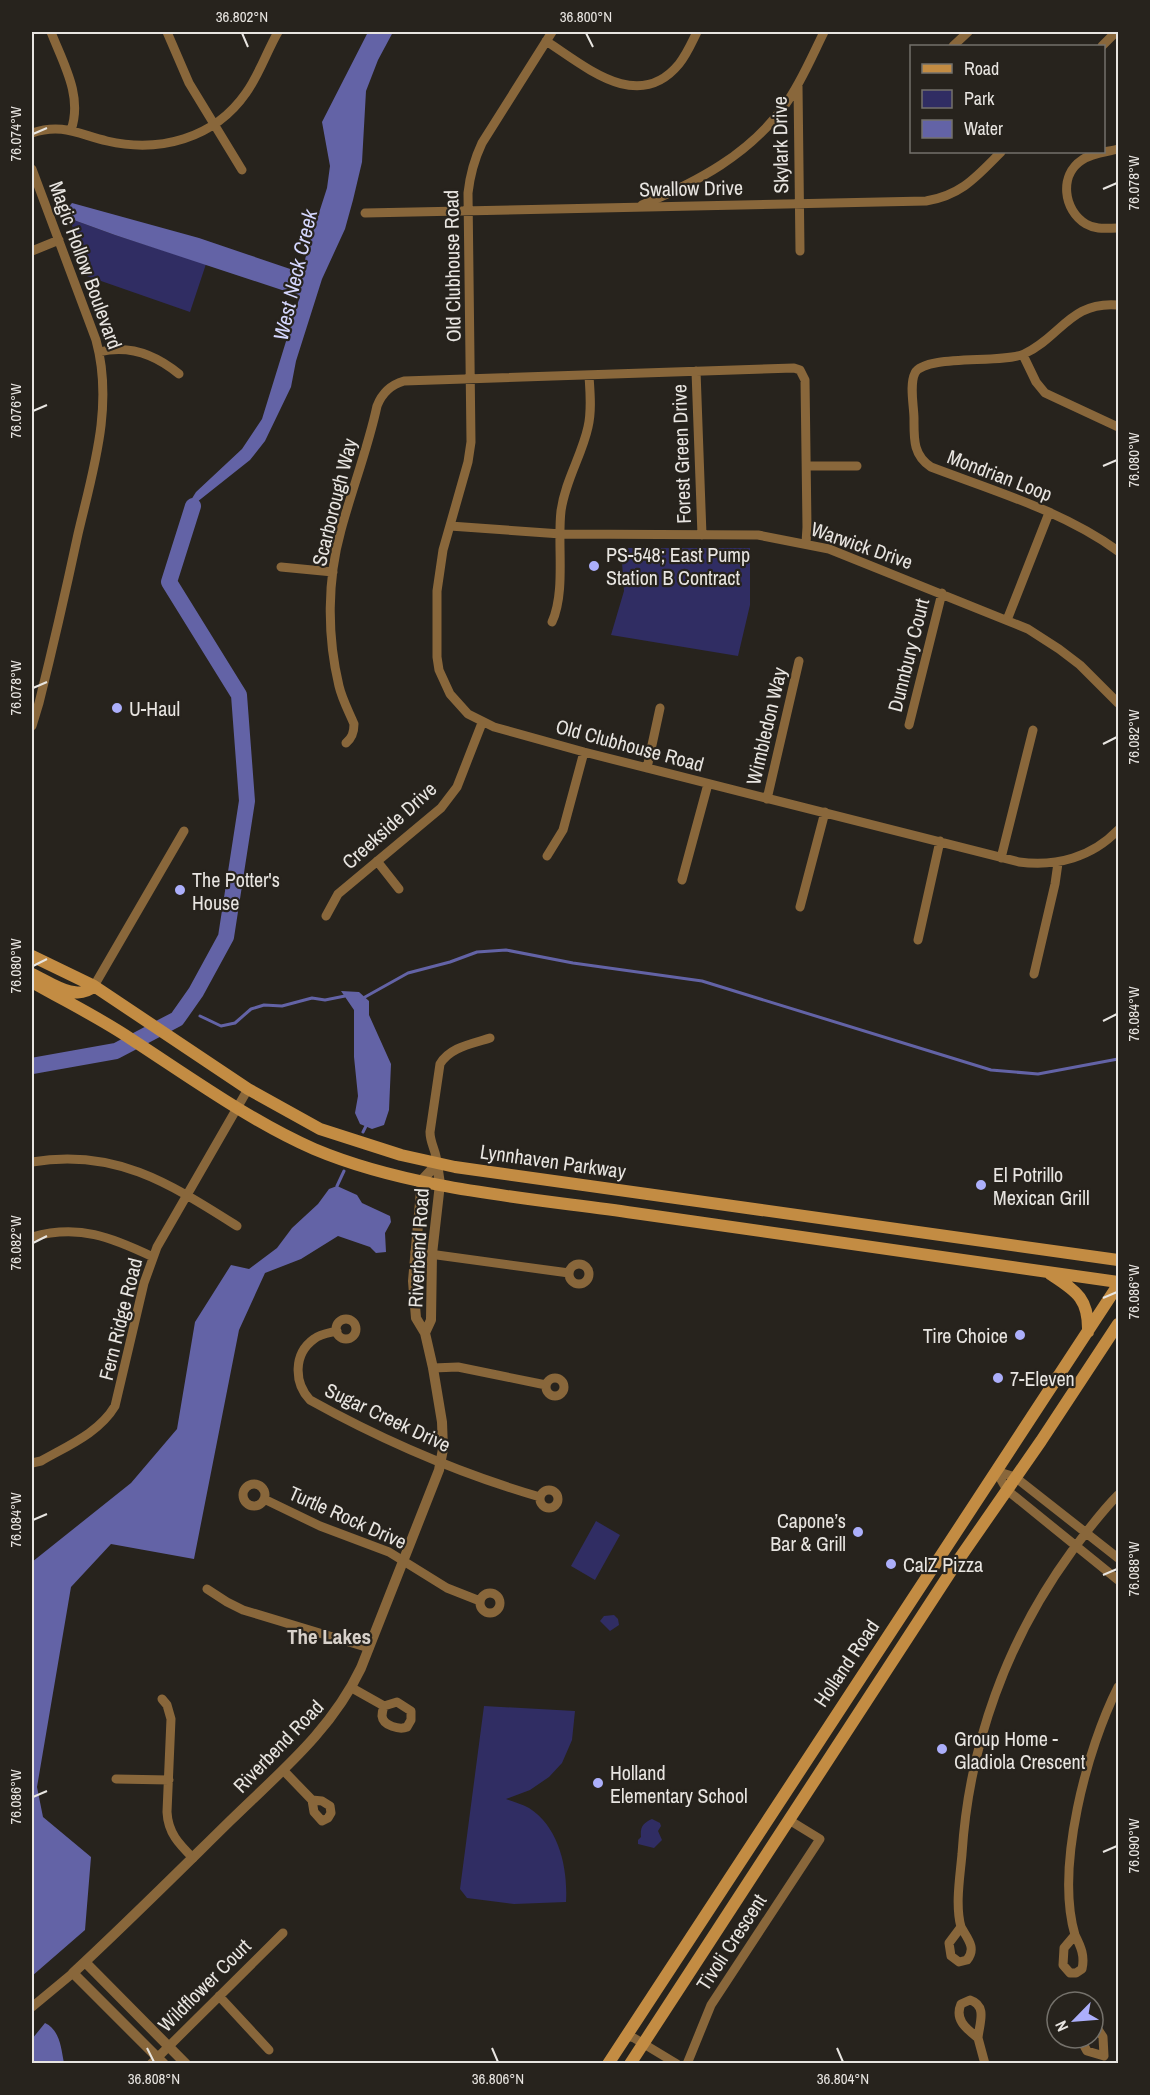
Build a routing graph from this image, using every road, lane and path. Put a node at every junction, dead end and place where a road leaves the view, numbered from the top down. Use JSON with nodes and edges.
{"nodes":[{"id":1,"x":51,"y":32,"type":"edge"},
{"id":2,"x":167,"y":32,"type":"edge"},
{"id":3,"x":278,"y":32,"type":"edge"},
{"id":4,"x":552,"y":32,"type":"edge"},
{"id":5,"x":697,"y":32,"type":"edge"},
{"id":6,"x":824,"y":32,"type":"edge"},
{"id":7,"x":968,"y":32,"type":"edge"},
{"id":8,"x":1116,"y":32,"type":"edge"},
{"id":9,"x":546,"y":41,"type":"junction"},
{"id":10,"x":954,"y":45,"type":"edge"},
{"id":11,"x":1103,"y":45,"type":"edge"},
{"id":12,"x":798,"y":85,"type":"junction"},
{"id":13,"x":214,"y":124,"type":"junction"},
{"id":14,"x":71,"y":130,"type":"junction"},
{"id":15,"x":32,"y":133,"type":"edge"},
{"id":16,"x":1000,"y":153,"type":"edge"},
{"id":17,"x":1105,"y":153,"type":"edge"},
{"id":18,"x":32,"y":169,"type":"edge"},
{"id":19,"x":242,"y":170,"type":"dead end"},
{"id":20,"x":799,"y":204,"type":"junction"},
{"id":21,"x":637,"y":207,"type":"junction"},
{"id":22,"x":468,"y":211,"type":"junction"},
{"id":23,"x":365,"y":213,"type":"dead end"},
{"id":24,"x":1119,"y":228,"type":"edge"},
{"id":25,"x":59,"y":240,"type":"junction"},
{"id":26,"x":32,"y":251,"type":"edge"},
{"id":27,"x":800,"y":251,"type":"dead end"},
{"id":28,"x":1119,"y":305,"type":"edge"},
{"id":29,"x":99,"y":352,"type":"junction"},
{"id":30,"x":1023,"y":355,"type":"junction"},
{"id":31,"x":696,"y":371,"type":"junction"},
{"id":32,"x":179,"y":374,"type":"dead end"},
{"id":33,"x":589,"y":376,"type":"junction"},
{"id":34,"x":471,"y":379,"type":"junction"},
{"id":35,"x":1119,"y":427,"type":"edge"},
{"id":36,"x":807,"y":466,"type":"junction"},
{"id":37,"x":856,"y":466,"type":"dead end"},
{"id":38,"x":1049,"y":513,"type":"junction"},
{"id":39,"x":450,"y":526,"type":"junction"},
{"id":40,"x":561,"y":534,"type":"junction"},
{"id":41,"x":702,"y":535,"type":"junction"},
{"id":42,"x":806,"y":543,"type":"junction"},
{"id":43,"x":1119,"y":551,"type":"edge"},
{"id":44,"x":280,"y":567,"type":"dead end"},
{"id":45,"x":333,"y":572,"type":"junction"},
{"id":46,"x":942,"y":593,"type":"junction"},
{"id":47,"x":1007,"y":620,"type":"junction"},
{"id":48,"x":552,"y":622,"type":"dead end"},
{"id":49,"x":799,"y":662,"type":"dead end"},
{"id":50,"x":1119,"y":703,"type":"edge"},
{"id":51,"x":660,"y":708,"type":"dead end"},
{"id":52,"x":482,"y":723,"type":"junction"},
{"id":53,"x":909,"y":725,"type":"dead end"},
{"id":54,"x":32,"y":726,"type":"edge"},
{"id":55,"x":1033,"y":730,"type":"dead end"},
{"id":56,"x":346,"y":743,"type":"dead end"},
{"id":57,"x":584,"y":752,"type":"junction"},
{"id":58,"x":647,"y":768,"type":"junction"},
{"id":59,"x":708,"y":784,"type":"junction"},
{"id":60,"x":767,"y":799,"type":"junction"},
{"id":61,"x":825,"y":812,"type":"junction"},
{"id":62,"x":1119,"y":830,"type":"edge"},
{"id":63,"x":184,"y":831,"type":"dead end"},
{"id":64,"x":940,"y":841,"type":"junction"},
{"id":65,"x":547,"y":856,"type":"dead end"},
{"id":66,"x":1001,"y":858,"type":"junction"},
{"id":67,"x":377,"y":861,"type":"junction"},
{"id":68,"x":1058,"y":862,"type":"junction"},
{"id":69,"x":682,"y":880,"type":"dead end"},
{"id":70,"x":399,"y":889,"type":"dead end"},
{"id":71,"x":800,"y":908,"type":"dead end"},
{"id":72,"x":326,"y":916,"type":"dead end"},
{"id":73,"x":918,"y":940,"type":"dead end"},
{"id":74,"x":32,"y":956,"type":"edge"},
{"id":75,"x":32,"y":974,"type":"edge"},
{"id":76,"x":1034,"y":974,"type":"dead end"},
{"id":77,"x":32,"y":982,"type":"edge"},
{"id":78,"x":94,"y":986,"type":"junction"},
{"id":79,"x":490,"y":1038,"type":"dead end"},
{"id":80,"x":248,"y":1089,"type":"junction"},
{"id":81,"x":238,"y":1108,"type":"junction"},
{"id":82,"x":32,"y":1162,"type":"edge"},
{"id":83,"x":437,"y":1164,"type":"junction"},
{"id":84,"x":422,"y":1180,"type":"junction"},
{"id":85,"x":440,"y":1184,"type":"junction"},
{"id":86,"x":188,"y":1195,"type":"junction"},
{"id":87,"x":237,"y":1226,"type":"dead end"},
{"id":88,"x":32,"y":1237,"type":"edge"},
{"id":89,"x":415,"y":1252,"type":"junction"},
{"id":90,"x":432,"y":1254,"type":"junction"},
{"id":91,"x":153,"y":1257,"type":"junction"},
{"id":92,"x":1119,"y":1260,"type":"edge"},
{"id":93,"x":1046,"y":1272,"type":"junction"},
{"id":94,"x":569,"y":1273,"type":"dead end"},
{"id":95,"x":1119,"y":1284,"type":"edge"},
{"id":96,"x":1119,"y":1324,"type":"edge"},
{"id":97,"x":337,"y":1331,"type":"dead end"},
{"id":98,"x":1088,"y":1332,"type":"junction"},
{"id":99,"x":425,"y":1333,"type":"junction"},
{"id":100,"x":433,"y":1368,"type":"junction"},
{"id":101,"x":546,"y":1385,"type":"dead end"},
{"id":102,"x":441,"y":1462,"type":"junction"},
{"id":103,"x":32,"y":1463,"type":"edge"},
{"id":104,"x":996,"y":1471,"type":"junction"},
{"id":105,"x":1016,"y":1477,"type":"junction"},
{"id":106,"x":1007,"y":1490,"type":"junction"},
{"id":107,"x":1119,"y":1495,"type":"edge"},
{"id":108,"x":540,"y":1497,"type":"dead end"},
{"id":109,"x":264,"y":1499,"type":"dead end"},
{"id":110,"x":1086,"y":1532,"type":"junction"},
{"id":111,"x":1076,"y":1546,"type":"junction"},
{"id":112,"x":1119,"y":1558,"type":"edge"},
{"id":113,"x":403,"y":1560,"type":"junction"},
{"id":114,"x":1119,"y":1580,"type":"edge"},
{"id":115,"x":207,"y":1589,"type":"dead end"},
{"id":116,"x":480,"y":1601,"type":"dead end"},
{"id":117,"x":369,"y":1648,"type":"junction"},
{"id":118,"x":1119,"y":1687,"type":"edge"},
{"id":119,"x":352,"y":1688,"type":"junction"},
{"id":120,"x":162,"y":1699,"type":"dead end"},
{"id":121,"x":384,"y":1706,"type":"dead end"},
{"id":122,"x":283,"y":1770,"type":"junction"},
{"id":123,"x":116,"y":1779,"type":"dead end"},
{"id":124,"x":169,"y":1780,"type":"junction"},
{"id":125,"x":312,"y":1800,"type":"dead end"},
{"id":126,"x":789,"y":1820,"type":"junction"},
{"id":127,"x":193,"y":1858,"type":"junction"},
{"id":128,"x":962,"y":1927,"type":"dead end"},
{"id":129,"x":283,"y":1933,"type":"dead end"},
{"id":130,"x":1075,"y":1935,"type":"dead end"},
{"id":131,"x":85,"y":1962,"type":"junction"},
{"id":132,"x":74,"y":1973,"type":"junction"},
{"id":133,"x":219,"y":1996,"type":"junction"},
{"id":134,"x":32,"y":2007,"type":"edge"},
{"id":135,"x":626,"y":2036,"type":"junction"},
{"id":136,"x":978,"y":2038,"type":"dead end"},
{"id":137,"x":643,"y":2043,"type":"junction"},
{"id":138,"x":168,"y":2046,"type":"junction"},
{"id":139,"x":269,"y":2050,"type":"dead end"},
{"id":140,"x":1087,"y":2050,"type":"edge"},
{"id":141,"x":1104,"y":2060,"type":"edge"},
{"id":142,"x":158,"y":2061,"type":"edge"},
{"id":143,"x":186,"y":2064,"type":"edge"},
{"id":144,"x":608,"y":2064,"type":"edge"},
{"id":145,"x":630,"y":2064,"type":"edge"},
{"id":146,"x":676,"y":2064,"type":"edge"},
{"id":147,"x":687,"y":2064,"type":"edge"},
{"id":148,"x":985,"y":2064,"type":"edge"}],
"edges":[{"from":1,"to":14,"type":"street"},
{"from":2,"to":13,"type":"street"},
{"from":3,"to":13,"type":"street"},
{"from":4,"to":9,"type":"street","name":"Old Clubhouse Road"},
{"from":5,"to":9,"type":"street"},
{"from":6,"to":12,"type":"street","name":"Skylark Drive"},
{"from":7,"to":10,"type":"street"},
{"from":8,"to":11,"type":"street"},
{"from":9,"to":22,"type":"street","name":"Old Clubhouse Road"},
{"from":12,"to":20,"type":"street","name":"Skylark Drive"},
{"from":12,"to":21,"type":"street","name":"Skylark Drive"},
{"from":13,"to":14,"type":"street"},
{"from":13,"to":19,"type":"street"},
{"from":14,"to":15,"type":"street"},
{"from":16,"to":20,"type":"street","name":"Swallow Drive"},
{"from":17,"to":24,"type":"street"},
{"from":18,"to":25,"type":"street","name":"Magic Hollow Boulevard"},
{"from":20,"to":21,"type":"street","name":"Swallow Drive"},
{"from":20,"to":27,"type":"street","name":"Skylark Drive"},
{"from":21,"to":22,"type":"street","name":"Swallow Drive"},
{"from":22,"to":23,"type":"street","name":"Swallow Drive"},
{"from":22,"to":34,"type":"street","name":"Old Clubhouse Road"},
{"from":25,"to":26,"type":"street"},
{"from":25,"to":29,"type":"street","name":"Magic Hollow Boulevard"},
{"from":28,"to":30,"type":"street","name":"Mondrian Loop"},
{"from":29,"to":32,"type":"street"},
{"from":29,"to":54,"type":"street","name":"Magic Hollow Boulevard"},
{"from":30,"to":35,"type":"street"},
{"from":30,"to":38,"type":"street","name":"Mondrian Loop"},
{"from":31,"to":33,"type":"street"},
{"from":31,"to":36,"type":"street"},
{"from":31,"to":41,"type":"street","name":"Forest Green Drive"},
{"from":33,"to":34,"type":"street"},
{"from":33,"to":40,"type":"street"},
{"from":34,"to":39,"type":"street","name":"Old Clubhouse Road"},
{"from":34,"to":45,"type":"street","name":"Scarborough Way"},
{"from":36,"to":37,"type":"street"},
{"from":36,"to":42,"type":"street"},
{"from":38,"to":43,"type":"street","name":"Mondrian Loop"},
{"from":38,"to":47,"type":"street"},
{"from":39,"to":40,"type":"street","name":"Warwick Drive"},
{"from":39,"to":52,"type":"street","name":"Old Clubhouse Road"},
{"from":40,"to":41,"type":"street","name":"Warwick Drive"},
{"from":40,"to":48,"type":"street"},
{"from":41,"to":42,"type":"street","name":"Warwick Drive"},
{"from":42,"to":46,"type":"street","name":"Warwick Drive"},
{"from":44,"to":45,"type":"street"},
{"from":45,"to":56,"type":"street","name":"Scarborough Way"},
{"from":46,"to":47,"type":"street","name":"Warwick Drive"},
{"from":46,"to":53,"type":"street","name":"Dunnbury Court"},
{"from":47,"to":50,"type":"street","name":"Warwick Drive"},
{"from":49,"to":60,"type":"street","name":"Wimbledon Way"},
{"from":51,"to":58,"type":"street"},
{"from":52,"to":57,"type":"street","name":"Old Clubhouse Road"},
{"from":52,"to":67,"type":"street","name":"Creekside Drive"},
{"from":55,"to":66,"type":"street"},
{"from":57,"to":58,"type":"street","name":"Old Clubhouse Road"},
{"from":57,"to":65,"type":"street"},
{"from":58,"to":59,"type":"street","name":"Old Clubhouse Road"},
{"from":59,"to":60,"type":"street","name":"Old Clubhouse Road"},
{"from":59,"to":69,"type":"street"},
{"from":60,"to":61,"type":"street","name":"Old Clubhouse Road"},
{"from":61,"to":64,"type":"street","name":"Old Clubhouse Road"},
{"from":61,"to":71,"type":"street"},
{"from":62,"to":68,"type":"street","name":"Old Clubhouse Road"},
{"from":63,"to":78,"type":"street"},
{"from":64,"to":66,"type":"street","name":"Old Clubhouse Road"},
{"from":64,"to":73,"type":"street"},
{"from":66,"to":68,"type":"street","name":"Old Clubhouse Road"},
{"from":67,"to":70,"type":"street"},
{"from":67,"to":72,"type":"street","name":"Creekside Drive"},
{"from":68,"to":76,"type":"street"},
{"from":74,"to":78,"type":"main road","name":"Lynnhaven Parkway"},
{"from":75,"to":78,"type":"main road"},
{"from":77,"to":81,"type":"main road","name":"Lynnhaven Parkway"},
{"from":78,"to":80,"type":"main road","name":"Lynnhaven Parkway"},
{"from":79,"to":83,"type":"street"},
{"from":80,"to":81,"type":"street","name":"Fern Ridge Road"},
{"from":80,"to":83,"type":"main road","name":"Lynnhaven Parkway"},
{"from":81,"to":84,"type":"main road","name":"Lynnhaven Parkway"},
{"from":81,"to":86,"type":"street","name":"Fern Ridge Road"},
{"from":82,"to":86,"type":"street"},
{"from":83,"to":84,"type":"street","name":"Riverbend Road"},
{"from":83,"to":85,"type":"street","name":"Riverbend Road"},
{"from":83,"to":92,"type":"main road","name":"Lynnhaven Parkway"},
{"from":84,"to":85,"type":"main road","name":"Lynnhaven Parkway"},
{"from":84,"to":89,"type":"street","name":"Riverbend Road"},
{"from":85,"to":90,"type":"street","name":"Riverbend Road"},
{"from":85,"to":93,"type":"main road","name":"Lynnhaven Parkway"},
{"from":86,"to":87,"type":"street"},
{"from":86,"to":91,"type":"street","name":"Fern Ridge Road"},
{"from":88,"to":91,"type":"street"},
{"from":89,"to":90,"type":"street"},
{"from":89,"to":99,"type":"street","name":"Riverbend Road"},
{"from":90,"to":94,"type":"street"},
{"from":90,"to":99,"type":"street","name":"Riverbend Road"},
{"from":91,"to":103,"type":"street","name":"Fern Ridge Road"},
{"from":93,"to":95,"type":"main road","name":"Lynnhaven Parkway"},
{"from":93,"to":98,"type":"main road"},
{"from":95,"to":98,"type":"main road","name":"Holland Road"},
{"from":96,"to":105,"type":"main road","name":"Holland Road"},
{"from":97,"to":102,"type":"street","name":"Sugar Creek Drive"},
{"from":98,"to":104,"type":"main road","name":"Holland Road"},
{"from":99,"to":100,"type":"street","name":"Riverbend Road"},
{"from":100,"to":101,"type":"street"},
{"from":100,"to":102,"type":"street","name":"Riverbend Road"},
{"from":102,"to":108,"type":"street","name":"Sugar Creek Drive"},
{"from":102,"to":113,"type":"street","name":"Riverbend Road"},
{"from":104,"to":105,"type":"street"},
{"from":104,"to":106,"type":"street"},
{"from":104,"to":135,"type":"main road","name":"Holland Road"},
{"from":105,"to":106,"type":"main road","name":"Holland Road"},
{"from":105,"to":110,"type":"street"},
{"from":106,"to":111,"type":"street"},
{"from":106,"to":126,"type":"main road","name":"Holland Road"},
{"from":107,"to":110,"type":"street"},
{"from":109,"to":113,"type":"street","name":"Turtle Rock Drive"},
{"from":110,"to":111,"type":"street"},
{"from":110,"to":112,"type":"street"},
{"from":111,"to":114,"type":"street"},
{"from":111,"to":128,"type":"street"},
{"from":113,"to":116,"type":"street","name":"Turtle Rock Drive"},
{"from":113,"to":117,"type":"street","name":"Riverbend Road"},
{"from":115,"to":117,"type":"street"},
{"from":117,"to":119,"type":"street","name":"Riverbend Road"},
{"from":118,"to":130,"type":"street"},
{"from":119,"to":121,"type":"street"},
{"from":119,"to":122,"type":"street","name":"Riverbend Road"},
{"from":120,"to":124,"type":"street"},
{"from":122,"to":125,"type":"street"},
{"from":122,"to":127,"type":"street","name":"Riverbend Road"},
{"from":123,"to":124,"type":"street"},
{"from":124,"to":127,"type":"street"},
{"from":126,"to":137,"type":"main road","name":"Holland Road"},
{"from":126,"to":147,"type":"street","name":"Tivoli Crescent"},
{"from":127,"to":131,"type":"street","name":"Riverbend Road"},
{"from":129,"to":133,"type":"street","name":"Wildflower Court"},
{"from":131,"to":132,"type":"street","name":"Riverbend Road"},
{"from":131,"to":138,"type":"street"},
{"from":132,"to":134,"type":"street","name":"Riverbend Road"},
{"from":132,"to":142,"type":"street"},
{"from":133,"to":138,"type":"street","name":"Wildflower Court"},
{"from":133,"to":139,"type":"street"},
{"from":135,"to":137,"type":"street"},
{"from":135,"to":144,"type":"main road","name":"Holland Road"},
{"from":136,"to":148,"type":"street"},
{"from":137,"to":145,"type":"main road","name":"Holland Road"},
{"from":137,"to":146,"type":"street"},
{"from":138,"to":142,"type":"street","name":"Wildflower Court"},
{"from":138,"to":143,"type":"street"},
{"from":140,"to":141,"type":"street"}]}
